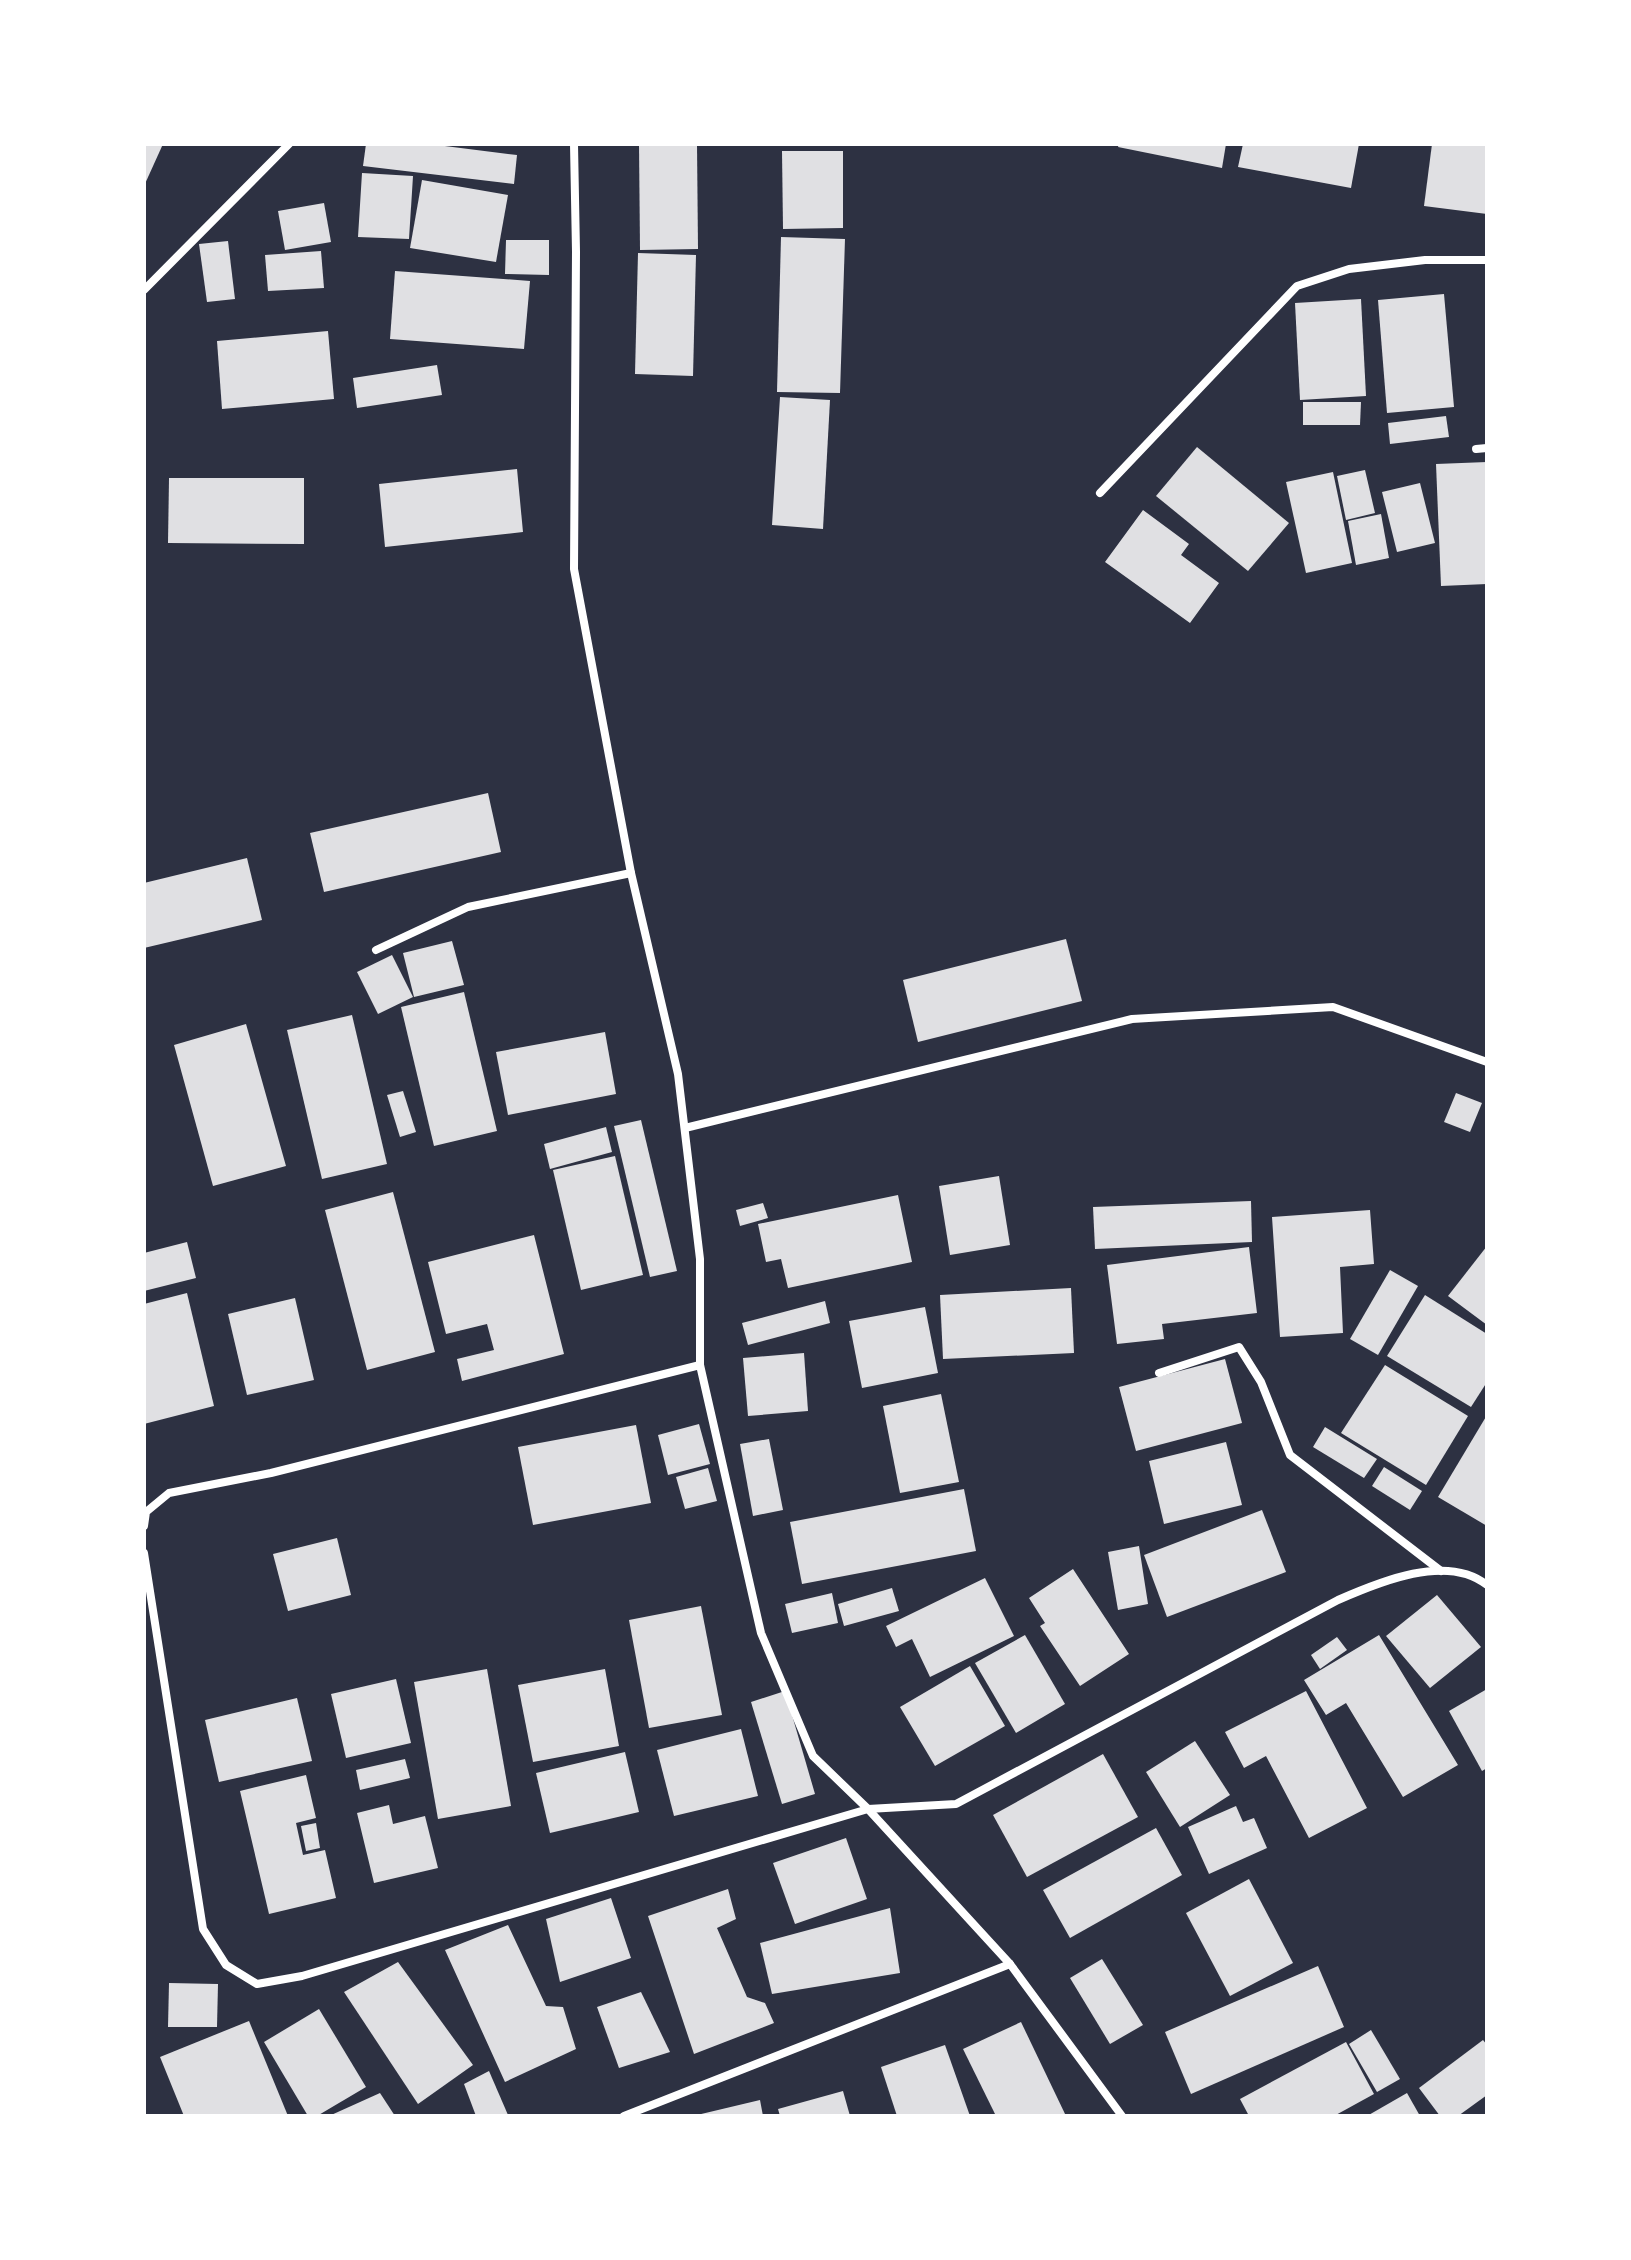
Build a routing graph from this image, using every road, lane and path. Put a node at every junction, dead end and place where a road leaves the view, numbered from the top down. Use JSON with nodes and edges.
{"nodes":[{"id":1,"x":289,"y":144,"type":"edge"},
{"id":2,"x":574,"y":144,"type":"edge"},
{"id":3,"x":1487,"y":260,"type":"edge"},
{"id":4,"x":144,"y":290,"type":"edge"},
{"id":5,"x":1487,"y":448,"type":"edge"},
{"id":6,"x":1476,"y":449,"type":"dead end"},
{"id":7,"x":1100,"y":493,"type":"dead end"},
{"id":8,"x":631,"y":873,"type":"junction"},
{"id":9,"x":376,"y":950,"type":"dead end"},
{"id":10,"x":1487,"y":1062,"type":"edge"},
{"id":11,"x":685,"y":1128,"type":"junction"},
{"id":12,"x":700,"y":1365,"type":"junction"},
{"id":13,"x":1159,"y":1373,"type":"dead end"},
{"id":14,"x":144,"y":1526,"type":"edge"},
{"id":15,"x":144,"y":1553,"type":"edge"},
{"id":16,"x":1441,"y":1571,"type":"junction"},
{"id":17,"x":1487,"y":1585,"type":"edge"},
{"id":18,"x":868,"y":1809,"type":"junction"},
{"id":19,"x":1010,"y":1964,"type":"junction"},
{"id":20,"x":624,"y":2116,"type":"edge"},
{"id":21,"x":1122,"y":2116,"type":"edge"}],
"edges":[{"from":1,"to":4,"type":"street"},
{"from":2,"to":8,"type":"street"},
{"from":3,"to":7,"type":"street"},
{"from":5,"to":6,"type":"street"},
{"from":8,"to":9,"type":"street"},
{"from":8,"to":11,"type":"street"},
{"from":10,"to":11,"type":"street"},
{"from":11,"to":12,"type":"street"},
{"from":12,"to":14,"type":"street"},
{"from":12,"to":18,"type":"street"},
{"from":13,"to":16,"type":"street"},
{"from":15,"to":18,"type":"street"},
{"from":16,"to":17,"type":"street"},
{"from":16,"to":18,"type":"street"},
{"from":18,"to":19,"type":"street"},
{"from":19,"to":20,"type":"street"},
{"from":19,"to":21,"type":"street"}]}
